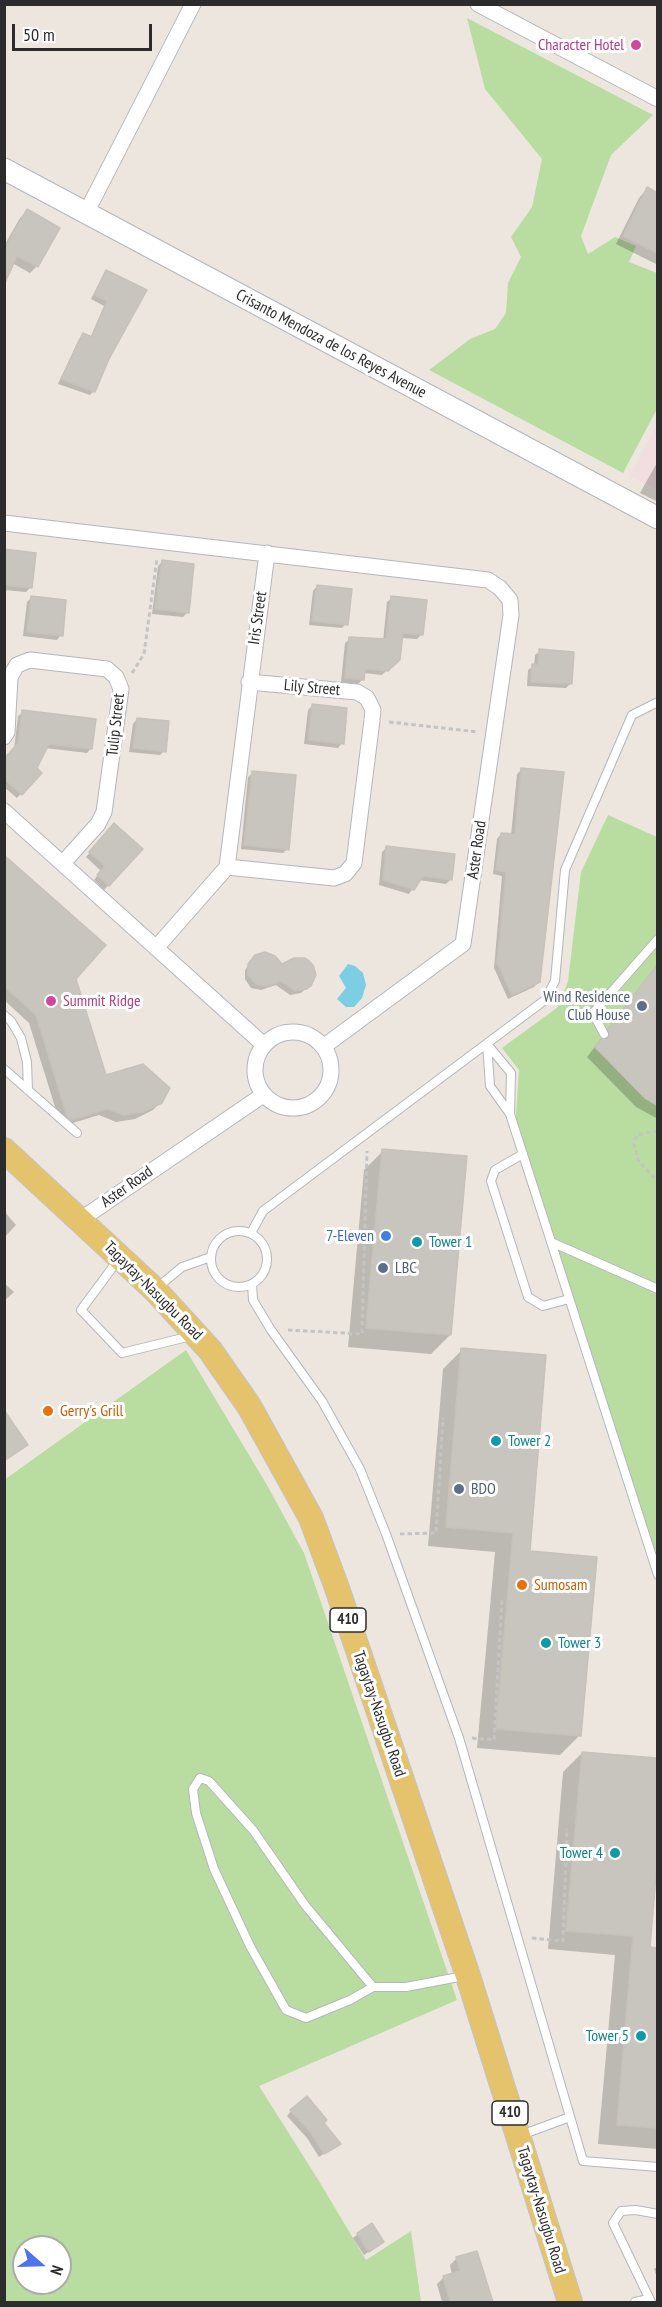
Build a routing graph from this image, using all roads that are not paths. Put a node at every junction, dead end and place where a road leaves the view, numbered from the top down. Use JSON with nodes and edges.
{"nodes":[{"id":1,"x":193,"y":4,"type":"edge"},
{"id":2,"x":478,"y":4,"type":"edge"},
{"id":3,"x":657,"y":99,"type":"edge"},
{"id":4,"x":4,"y":170,"type":"edge"},
{"id":5,"x":86,"y":213,"type":"junction"},
{"id":6,"x":657,"y":518,"type":"edge"},
{"id":7,"x":4,"y":523,"type":"edge"},
{"id":8,"x":267,"y":553,"type":"junction"},
{"id":9,"x":249,"y":682,"type":"junction"},
{"id":10,"x":657,"y":702,"type":"edge"},
{"id":11,"x":4,"y":737,"type":"edge"},
{"id":12,"x":4,"y":810,"type":"edge"},
{"id":13,"x":63,"y":863,"type":"junction"},
{"id":14,"x":227,"y":867,"type":"junction"},
{"id":15,"x":657,"y":939,"type":"edge"},
{"id":16,"x":156,"y":948,"type":"junction"},
{"id":17,"x":4,"y":1015,"type":"edge"},
{"id":18,"x":604,"y":1034,"type":"dead end"},
{"id":19,"x":487,"y":1044,"type":"junction"},
{"id":20,"x":264,"y":1045,"type":"junction"},
{"id":21,"x":323,"y":1047,"type":"junction"},
{"id":22,"x":4,"y":1069,"type":"edge"},
{"id":23,"x":28,"y":1090,"type":"junction"},
{"id":24,"x":263,"y":1095,"type":"junction"},
{"id":25,"x":510,"y":1114,"type":"junction"},
{"id":26,"x":77,"y":1133,"type":"dead end"},
{"id":27,"x":4,"y":1150,"type":"edge"},
{"id":28,"x":523,"y":1154,"type":"junction"},
{"id":29,"x":80,"y":1220,"type":"junction"},
{"id":30,"x":251,"y":1233,"type":"junction"},
{"id":31,"x":551,"y":1242,"type":"junction"},
{"id":32,"x":121,"y":1257,"type":"junction"},
{"id":33,"x":211,"y":1257,"type":"junction"},
{"id":34,"x":252,"y":1284,"type":"junction"},
{"id":35,"x":657,"y":1289,"type":"edge"},
{"id":36,"x":155,"y":1290,"type":"junction"},
{"id":37,"x":569,"y":1299,"type":"junction"},
{"id":38,"x":196,"y":1335,"type":"junction"},
{"id":39,"x":657,"y":1575,"type":"edge"},
{"id":40,"x":468,"y":1976,"type":"junction"},
{"id":41,"x":373,"y":1987,"type":"junction"},
{"id":42,"x":570,"y":2117,"type":"junction"},
{"id":43,"x":518,"y":2136,"type":"junction"},
{"id":44,"x":657,"y":2167,"type":"edge"},
{"id":45,"x":657,"y":2214,"type":"edge"},
{"id":46,"x":650,"y":2301,"type":"edge"},
{"id":47,"x":570,"y":2302,"type":"edge"},
{"id":48,"x":634,"y":2302,"type":"edge"}],
"edges":[{"from":1,"to":5,"type":"street"},
{"from":2,"to":3,"type":"street"},
{"from":4,"to":5,"type":"main road","name":"Crisanto Mendoza de los Reyes Avenue"},
{"from":5,"to":6,"type":"main road","name":"Crisanto Mendoza de los Reyes Avenue"},
{"from":7,"to":8,"type":"street"},
{"from":8,"to":9,"type":"street","name":"Iris Street"},
{"from":8,"to":21,"type":"street","name":"Aster Road"},
{"from":9,"to":14,"type":"street"},
{"from":9,"to":14,"type":"street","name":"Lily Street"},
{"from":10,"to":19,"type":"lane"},
{"from":11,"to":13,"type":"street","name":"Tulip Street"},
{"from":12,"to":13,"type":"street"},
{"from":13,"to":16,"type":"street"},
{"from":14,"to":16,"type":"street"},
{"from":15,"to":18,"type":"lane"},
{"from":16,"to":20,"type":"street"},
{"from":17,"to":23,"type":"lane"},
{"from":19,"to":25,"type":"lane"},
{"from":19,"to":25,"type":"lane"},
{"from":19,"to":30,"type":"lane"},
{"from":20,"to":21,"type":"street"},
{"from":20,"to":24,"type":"street"},
{"from":21,"to":24,"type":"street"},
{"from":22,"to":23,"type":"lane"},
{"from":23,"to":26,"type":"lane"},
{"from":24,"to":29,"type":"street","name":"Aster Road"},
{"from":25,"to":28,"type":"lane"},
{"from":27,"to":29,"type":"main road","name":"Tagaytay-Nasugbu Road","number":"410"},
{"from":28,"to":31,"type":"lane"},
{"from":28,"to":37,"type":"lane"},
{"from":29,"to":32,"type":"main road","name":"Tagaytay-Nasugbu Road","number":"410"},
{"from":30,"to":33,"type":"lane"},
{"from":30,"to":34,"type":"lane"},
{"from":31,"to":35,"type":"lane"},
{"from":31,"to":37,"type":"lane"},
{"from":32,"to":36,"type":"main road","name":"Tagaytay-Nasugbu Road","number":"410"},
{"from":32,"to":38,"type":"lane"},
{"from":33,"to":34,"type":"lane"},
{"from":33,"to":36,"type":"lane"},
{"from":34,"to":42,"type":"lane"},
{"from":36,"to":38,"type":"main road","name":"Tagaytay-Nasugbu Road","number":"410"},
{"from":37,"to":39,"type":"lane"},
{"from":38,"to":40,"type":"main road","name":"Tagaytay-Nasugbu Road","number":"410"},
{"from":40,"to":41,"type":"lane"},
{"from":40,"to":43,"type":"main road","name":"Tagaytay-Nasugbu Road","number":"410"},
{"from":41,"to":41,"type":"lane"},
{"from":42,"to":43,"type":"lane"},
{"from":42,"to":44,"type":"lane"},
{"from":43,"to":47,"type":"main road","name":"Tagaytay-Nasugbu Road","number":"410"},
{"from":45,"to":46,"type":"lane"},
{"from":46,"to":48,"type":"lane"}]}
